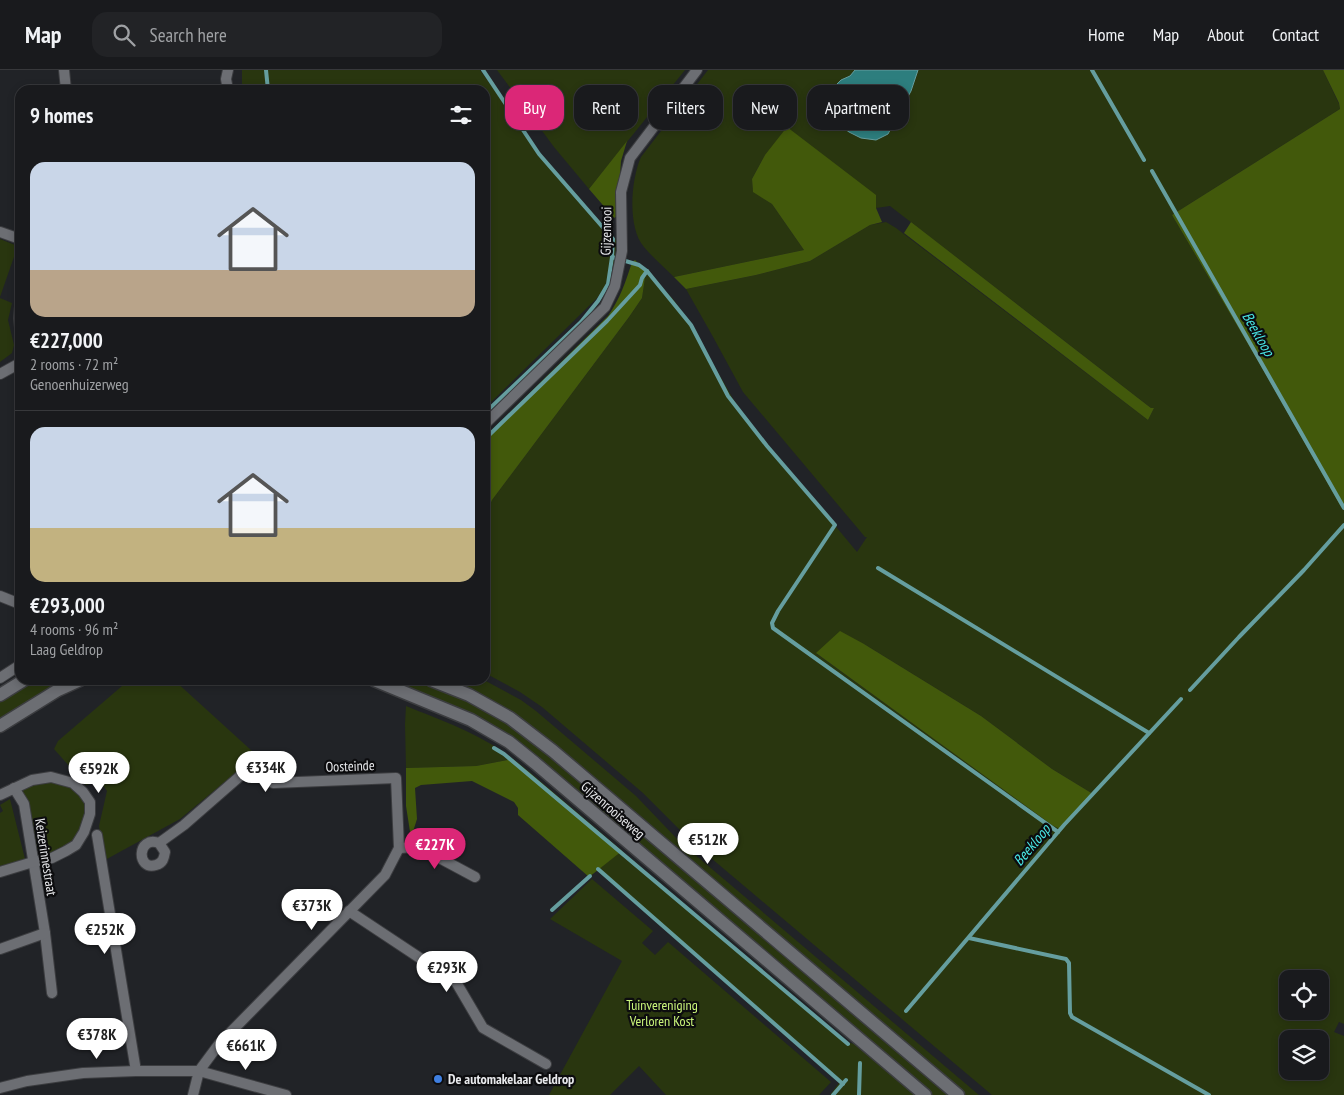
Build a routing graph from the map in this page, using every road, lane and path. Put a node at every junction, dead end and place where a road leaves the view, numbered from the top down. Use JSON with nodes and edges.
{"nodes":[{"id":1,"x":64,"y":70,"type":"edge"},
{"id":2,"x":228,"y":70,"type":"edge"},
{"id":3,"x":697,"y":70,"type":"edge"},
{"id":4,"x":66,"y":85,"type":"edge"},
{"id":5,"x":227,"y":85,"type":"edge"},
{"id":6,"x":0,"y":232,"type":"edge"},
{"id":7,"x":15,"y":237,"type":"edge"},
{"id":8,"x":15,"y":366,"type":"edge"},
{"id":9,"x":0,"y":374,"type":"edge"},
{"id":10,"x":490,"y":419,"type":"edge"},
{"id":11,"x":0,"y":596,"type":"edge"},
{"id":12,"x":15,"y":602,"type":"edge"},
{"id":13,"x":15,"y":668,"type":"edge"},
{"id":14,"x":0,"y":678,"type":"edge"},
{"id":15,"x":16,"y":685,"type":"edge"},
{"id":16,"x":69,"y":685,"type":"edge"},
{"id":17,"x":386,"y":685,"type":"edge"},
{"id":18,"x":444,"y":685,"type":"edge"},
{"id":19,"x":0,"y":696,"type":"edge"},
{"id":20,"x":0,"y":726,"type":"edge"},
{"id":21,"x":14,"y":788,"type":"junction"},
{"id":22,"x":0,"y":795,"type":"edge"},
{"id":23,"x":97,"y":835,"type":"dead end"},
{"id":24,"x":159,"y":843,"type":"dead end"},
{"id":25,"x":399,"y":848,"type":"junction"},
{"id":26,"x":33,"y":862,"type":"junction"},
{"id":27,"x":0,"y":872,"type":"edge"},
{"id":28,"x":475,"y":877,"type":"dead end"},
{"id":29,"x":349,"y":911,"type":"junction"},
{"id":30,"x":44,"y":933,"type":"junction"},
{"id":31,"x":0,"y":949,"type":"edge"},
{"id":32,"x":52,"y":993,"type":"dead end"},
{"id":33,"x":546,"y":1064,"type":"dead end"},
{"id":34,"x":136,"y":1071,"type":"junction"},
{"id":35,"x":199,"y":1071,"type":"junction"},
{"id":36,"x":0,"y":1088,"type":"edge"},
{"id":37,"x":193,"y":1095,"type":"edge"},
{"id":38,"x":286,"y":1095,"type":"edge"},
{"id":39,"x":925,"y":1095,"type":"edge"},
{"id":40,"x":958,"y":1095,"type":"edge"}],
"edges":[{"from":1,"to":4,"type":"street"},
{"from":2,"to":5,"type":"street"},
{"from":3,"to":10,"type":"street","name":"Gijzenrooi"},
{"from":6,"to":7,"type":"street"},
{"from":8,"to":9,"type":"street"},
{"from":11,"to":12,"type":"street"},
{"from":13,"to":14,"type":"street"},
{"from":15,"to":19,"type":"main road"},
{"from":16,"to":20,"type":"main road"},
{"from":17,"to":39,"type":"main road","name":"Gijzenrooiseweg"},
{"from":18,"to":40,"type":"main road","name":"Gijzenrooiseweg"},
{"from":21,"to":22,"type":"street"},
{"from":21,"to":26,"type":"street","name":"Keizerinnestraat"},
{"from":21,"to":26,"type":"street"},
{"from":23,"to":34,"type":"street"},
{"from":24,"to":25,"type":"street","name":"Oosteinde"},
{"from":25,"to":28,"type":"street"},
{"from":25,"to":29,"type":"street"},
{"from":26,"to":27,"type":"street"},
{"from":26,"to":30,"type":"street","name":"Keizerinnestraat"},
{"from":29,"to":33,"type":"street"},
{"from":29,"to":35,"type":"street"},
{"from":30,"to":31,"type":"street"},
{"from":30,"to":32,"type":"street","name":"Keizerinnestraat"},
{"from":34,"to":35,"type":"street"},
{"from":34,"to":36,"type":"street"},
{"from":35,"to":37,"type":"street"},
{"from":35,"to":38,"type":"street"}]}
